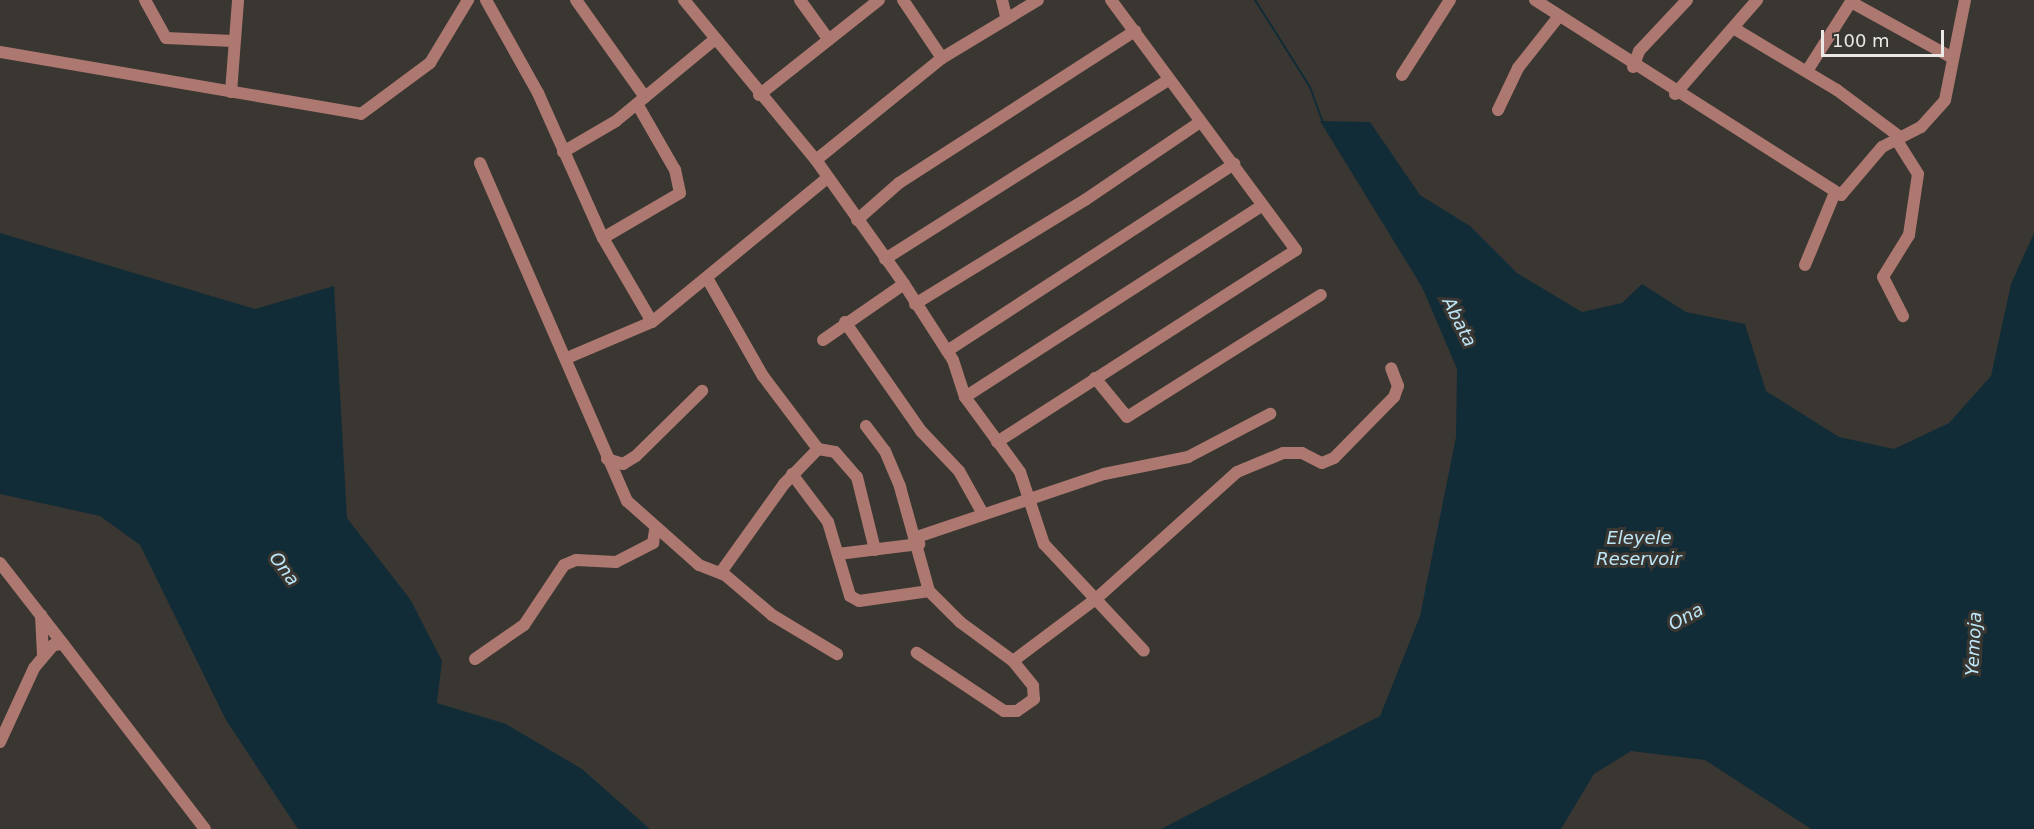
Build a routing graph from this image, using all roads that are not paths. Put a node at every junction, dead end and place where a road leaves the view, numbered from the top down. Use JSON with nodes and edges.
{"nodes":[{"id":1,"x":145,"y":0,"type":"edge"},
{"id":2,"x":238,"y":0,"type":"edge"},
{"id":3,"x":468,"y":0,"type":"edge"},
{"id":4,"x":486,"y":0,"type":"edge"},
{"id":5,"x":576,"y":0,"type":"edge"},
{"id":6,"x":684,"y":0,"type":"edge"},
{"id":7,"x":800,"y":0,"type":"edge"},
{"id":8,"x":879,"y":0,"type":"edge"},
{"id":9,"x":903,"y":0,"type":"edge"},
{"id":10,"x":1002,"y":0,"type":"edge"},
{"id":11,"x":1038,"y":0,"type":"edge"},
{"id":12,"x":1111,"y":0,"type":"edge"},
{"id":13,"x":1450,"y":0,"type":"edge"},
{"id":14,"x":1534,"y":0,"type":"edge"},
{"id":15,"x":1687,"y":0,"type":"edge"},
{"id":16,"x":1757,"y":0,"type":"edge"},
{"id":17,"x":1965,"y":0,"type":"edge"},
{"id":18,"x":1852,"y":1,"type":"edge"},
{"id":19,"x":1006,"y":16,"type":"junction"},
{"id":20,"x":1559,"y":16,"type":"junction"},
{"id":21,"x":1735,"y":29,"type":"junction"},
{"id":22,"x":1135,"y":31,"type":"junction"},
{"id":23,"x":715,"y":39,"type":"junction"},
{"id":24,"x":829,"y":40,"type":"junction"},
{"id":25,"x":233,"y":41,"type":"junction"},
{"id":26,"x":0,"y":52,"type":"edge"},
{"id":27,"x":942,"y":58,"type":"junction"},
{"id":28,"x":1953,"y":58,"type":"junction"},
{"id":29,"x":1633,"y":67,"type":"junction"},
{"id":30,"x":1807,"y":71,"type":"junction"},
{"id":31,"x":1402,"y":75,"type":"dead end"},
{"id":32,"x":1167,"y":81,"type":"junction"},
{"id":33,"x":231,"y":92,"type":"junction"},
{"id":34,"x":1675,"y":94,"type":"junction"},
{"id":35,"x":759,"y":95,"type":"junction"},
{"id":36,"x":641,"y":100,"type":"junction"},
{"id":37,"x":1498,"y":110,"type":"dead end"},
{"id":38,"x":1200,"y":122,"type":"junction"},
{"id":39,"x":1898,"y":138,"type":"junction"},
{"id":40,"x":563,"y":152,"type":"junction"},
{"id":41,"x":816,"y":160,"type":"junction"},
{"id":42,"x":480,"y":163,"type":"dead end"},
{"id":43,"x":1234,"y":164,"type":"junction"},
{"id":44,"x":826,"y":179,"type":"junction"},
{"id":45,"x":1834,"y":195,"type":"junction"},
{"id":46,"x":1263,"y":205,"type":"junction"},
{"id":47,"x":857,"y":220,"type":"junction"},
{"id":48,"x":603,"y":238,"type":"junction"},
{"id":49,"x":885,"y":259,"type":"junction"},
{"id":50,"x":1805,"y":265,"type":"dead end"},
{"id":51,"x":707,"y":278,"type":"junction"},
{"id":52,"x":904,"y":284,"type":"junction"},
{"id":53,"x":1321,"y":295,"type":"dead end"},
{"id":54,"x":915,"y":304,"type":"junction"},
{"id":55,"x":1903,"y":316,"type":"dead end"},
{"id":56,"x":652,"y":322,"type":"junction"},
{"id":57,"x":845,"y":322,"type":"junction"},
{"id":58,"x":824,"y":340,"type":"dead end"},
{"id":59,"x":947,"y":351,"type":"junction"},
{"id":60,"x":567,"y":358,"type":"junction"},
{"id":61,"x":1391,"y":368,"type":"dead end"},
{"id":62,"x":1095,"y":378,"type":"junction"},
{"id":63,"x":702,"y":391,"type":"dead end"},
{"id":64,"x":965,"y":397,"type":"junction"},
{"id":65,"x":1270,"y":414,"type":"dead end"},
{"id":66,"x":866,"y":426,"type":"dead end"},
{"id":67,"x":997,"y":442,"type":"junction"},
{"id":68,"x":818,"y":449,"type":"junction"},
{"id":69,"x":607,"y":459,"type":"junction"},
{"id":70,"x":792,"y":474,"type":"junction"},
{"id":71,"x":1029,"y":499,"type":"junction"},
{"id":72,"x":984,"y":514,"type":"junction"},
{"id":73,"x":655,"y":530,"type":"junction"},
{"id":74,"x":918,"y":540,"type":"junction"},
{"id":75,"x":875,"y":550,"type":"junction"},
{"id":76,"x":838,"y":554,"type":"junction"},
{"id":77,"x":0,"y":563,"type":"edge"},
{"id":78,"x":721,"y":572,"type":"junction"},
{"id":79,"x":929,"y":591,"type":"junction"},
{"id":80,"x":1097,"y":598,"type":"junction"},
{"id":81,"x":41,"y":615,"type":"junction"},
{"id":82,"x":63,"y":644,"type":"junction"},
{"id":83,"x":1144,"y":651,"type":"dead end"},
{"id":84,"x":917,"y":653,"type":"dead end"},
{"id":85,"x":837,"y":654,"type":"dead end"},
{"id":86,"x":43,"y":655,"type":"junction"},
{"id":87,"x":475,"y":659,"type":"dead end"},
{"id":88,"x":1013,"y":661,"type":"junction"},
{"id":89,"x":0,"y":742,"type":"edge"},
{"id":90,"x":205,"y":829,"type":"edge"}],
"edges":[{"from":1,"to":25,"type":"street"},
{"from":2,"to":25,"type":"street"},
{"from":3,"to":33,"type":"street"},
{"from":4,"to":40,"type":"street"},
{"from":5,"to":36,"type":"street"},
{"from":6,"to":23,"type":"street"},
{"from":7,"to":24,"type":"street"},
{"from":8,"to":24,"type":"street"},
{"from":9,"to":27,"type":"street"},
{"from":10,"to":19,"type":"street"},
{"from":11,"to":19,"type":"street"},
{"from":12,"to":22,"type":"street"},
{"from":13,"to":31,"type":"street"},
{"from":14,"to":20,"type":"street"},
{"from":15,"to":29,"type":"street"},
{"from":16,"to":21,"type":"street"},
{"from":17,"to":28,"type":"street"},
{"from":18,"to":28,"type":"street"},
{"from":18,"to":30,"type":"street"},
{"from":19,"to":27,"type":"street"},
{"from":20,"to":29,"type":"street"},
{"from":20,"to":37,"type":"street"},
{"from":21,"to":30,"type":"street"},
{"from":21,"to":34,"type":"street"},
{"from":22,"to":32,"type":"street"},
{"from":22,"to":47,"type":"street"},
{"from":23,"to":35,"type":"street"},
{"from":23,"to":36,"type":"street"},
{"from":24,"to":35,"type":"street"},
{"from":25,"to":33,"type":"street"},
{"from":26,"to":33,"type":"street"},
{"from":27,"to":41,"type":"street"},
{"from":28,"to":39,"type":"street"},
{"from":29,"to":34,"type":"street"},
{"from":30,"to":39,"type":"street"},
{"from":32,"to":38,"type":"street"},
{"from":32,"to":49,"type":"street"},
{"from":34,"to":45,"type":"street"},
{"from":35,"to":41,"type":"street"},
{"from":36,"to":40,"type":"street"},
{"from":36,"to":48,"type":"street"},
{"from":38,"to":43,"type":"street"},
{"from":38,"to":54,"type":"street"},
{"from":39,"to":45,"type":"street"},
{"from":39,"to":55,"type":"street"},
{"from":40,"to":48,"type":"street"},
{"from":41,"to":44,"type":"street"},
{"from":42,"to":60,"type":"street"},
{"from":43,"to":46,"type":"street"},
{"from":43,"to":59,"type":"street"},
{"from":44,"to":47,"type":"street"},
{"from":44,"to":51,"type":"street"},
{"from":45,"to":50,"type":"street"},
{"from":46,"to":62,"type":"street"},
{"from":46,"to":64,"type":"street"},
{"from":47,"to":49,"type":"street"},
{"from":48,"to":56,"type":"street"},
{"from":49,"to":52,"type":"street"},
{"from":51,"to":56,"type":"street"},
{"from":51,"to":68,"type":"street"},
{"from":52,"to":54,"type":"street"},
{"from":52,"to":57,"type":"street"},
{"from":53,"to":62,"type":"street"},
{"from":54,"to":59,"type":"street"},
{"from":56,"to":60,"type":"street"},
{"from":57,"to":58,"type":"street"},
{"from":57,"to":72,"type":"street"},
{"from":59,"to":64,"type":"street"},
{"from":60,"to":69,"type":"street"},
{"from":61,"to":80,"type":"street"},
{"from":62,"to":67,"type":"street"},
{"from":63,"to":69,"type":"street"},
{"from":64,"to":67,"type":"street"},
{"from":65,"to":71,"type":"street"},
{"from":66,"to":74,"type":"street"},
{"from":67,"to":71,"type":"street"},
{"from":68,"to":70,"type":"street"},
{"from":68,"to":75,"type":"street"},
{"from":69,"to":73,"type":"street"},
{"from":70,"to":76,"type":"street"},
{"from":70,"to":78,"type":"street"},
{"from":71,"to":72,"type":"street"},
{"from":71,"to":80,"type":"street"},
{"from":72,"to":74,"type":"street"},
{"from":73,"to":78,"type":"street"},
{"from":73,"to":87,"type":"street"},
{"from":74,"to":75,"type":"street"},
{"from":74,"to":79,"type":"street"},
{"from":75,"to":76,"type":"street"},
{"from":76,"to":79,"type":"street"},
{"from":77,"to":81,"type":"street"},
{"from":78,"to":85,"type":"street"},
{"from":79,"to":88,"type":"street"},
{"from":80,"to":83,"type":"street"},
{"from":80,"to":88,"type":"street"},
{"from":81,"to":82,"type":"street"},
{"from":81,"to":86,"type":"street"},
{"from":82,"to":86,"type":"street"},
{"from":82,"to":90,"type":"street"},
{"from":84,"to":88,"type":"street"},
{"from":86,"to":89,"type":"street"}]}
